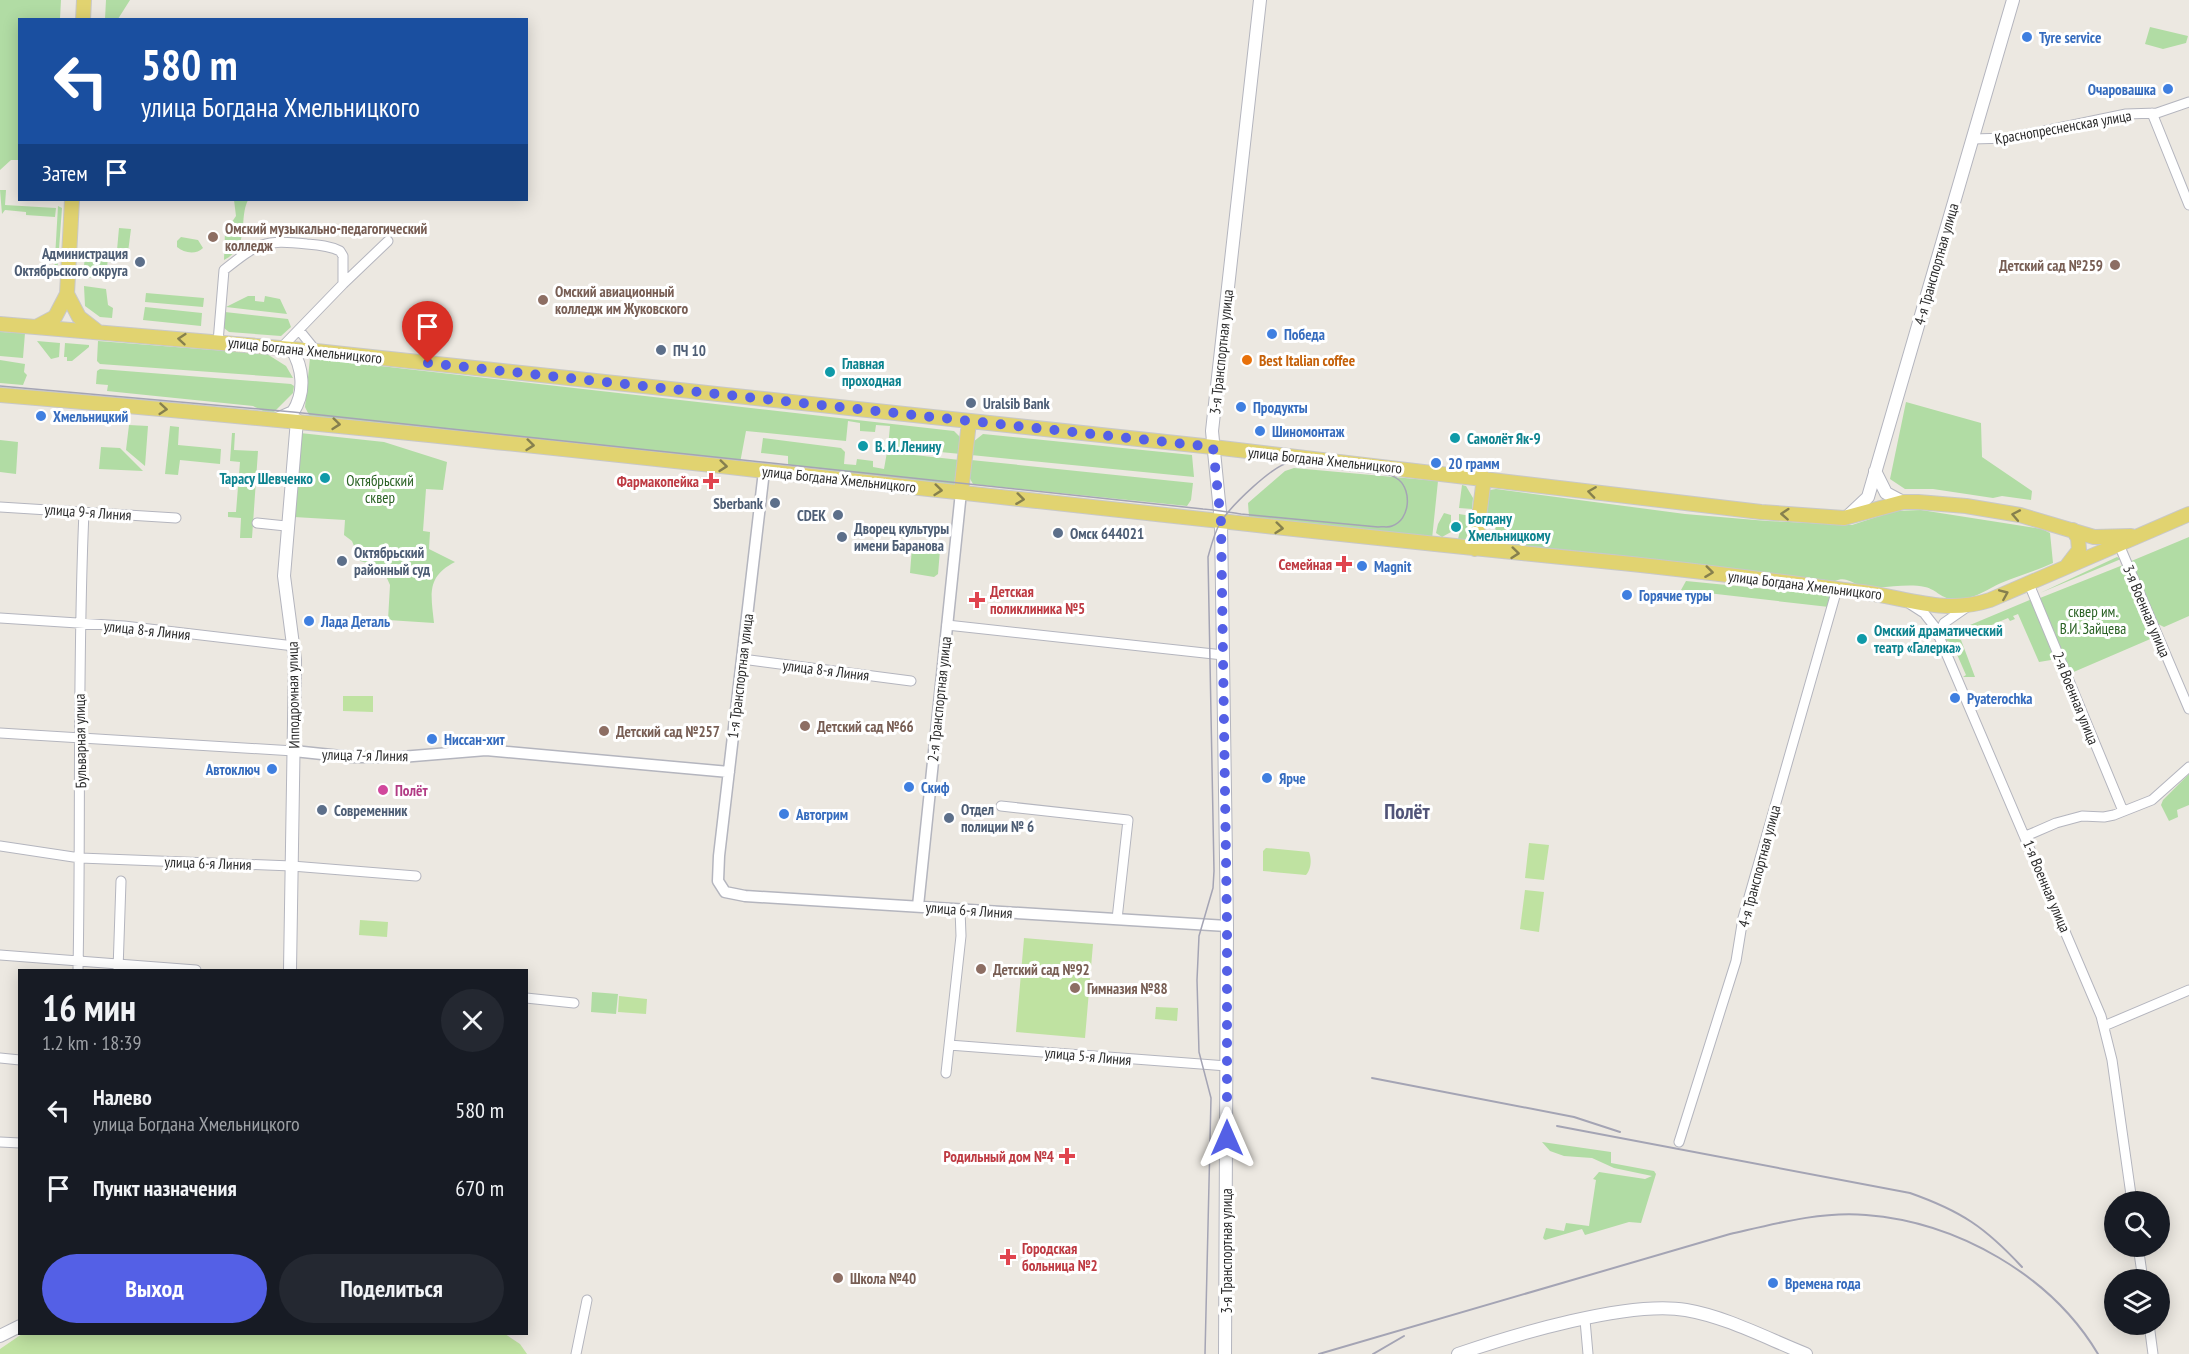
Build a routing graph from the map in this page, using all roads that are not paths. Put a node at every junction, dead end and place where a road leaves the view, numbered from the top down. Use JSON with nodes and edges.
{"nodes":[{"id":1,"x":84,"y":0,"type":"edge"},
{"id":2,"x":1260,"y":0,"type":"edge"},
{"id":3,"x":2013,"y":0,"type":"edge"},
{"id":4,"x":83,"y":18,"type":"edge"},
{"id":5,"x":2189,"y":102,"type":"edge"},
{"id":6,"x":2152,"y":113,"type":"junction"},
{"id":7,"x":1972,"y":139,"type":"junction"},
{"id":8,"x":72,"y":201,"type":"edge"},
{"id":9,"x":2189,"y":206,"type":"edge"},
{"id":10,"x":387,"y":241,"type":"dead end"},
{"id":11,"x":343,"y":284,"type":"junction"},
{"id":12,"x":67,"y":294,"type":"junction"},
{"id":13,"x":0,"y":324,"type":"edge"},
{"id":14,"x":36,"y":326,"type":"junction"},
{"id":15,"x":299,"y":330,"type":"junction"},
{"id":16,"x":98,"y":332,"type":"junction"},
{"id":17,"x":218,"y":342,"type":"junction"},
{"id":18,"x":286,"y":348,"type":"junction"},
{"id":19,"x":316,"y":351,"type":"junction"},
{"id":20,"x":0,"y":395,"type":"edge"},
{"id":21,"x":278,"y":419,"type":"junction"},
{"id":22,"x":297,"y":420,"type":"junction"},
{"id":23,"x":969,"y":422,"type":"junction"},
{"id":24,"x":1213,"y":447,"type":"junction"},
{"id":25,"x":764,"y":471,"type":"junction"},
{"id":26,"x":1875,"y":471,"type":"junction"},
{"id":27,"x":1484,"y":478,"type":"junction"},
{"id":28,"x":962,"y":492,"type":"junction"},
{"id":29,"x":1903,"y":502,"type":"junction"},
{"id":30,"x":0,"y":507,"type":"edge"},
{"id":31,"x":84,"y":512,"type":"junction"},
{"id":32,"x":2189,"y":514,"type":"edge"},
{"id":33,"x":176,"y":518,"type":"dead end"},
{"id":34,"x":1844,"y":518,"type":"junction"},
{"id":35,"x":1221,"y":522,"type":"junction"},
{"id":36,"x":257,"y":523,"type":"dead end"},
{"id":37,"x":286,"y":526,"type":"junction"},
{"id":38,"x":2073,"y":530,"type":"junction"},
{"id":39,"x":2139,"y":535,"type":"junction"},
{"id":40,"x":2120,"y":546,"type":"junction"},
{"id":41,"x":1475,"y":549,"type":"junction"},
{"id":42,"x":2063,"y":570,"type":"junction"},
{"id":43,"x":2029,"y":584,"type":"junction"},
{"id":44,"x":1838,"y":589,"type":"junction"},
{"id":45,"x":1900,"y":598,"type":"junction"},
{"id":46,"x":1967,"y":607,"type":"junction"},
{"id":47,"x":0,"y":618,"type":"edge"},
{"id":48,"x":79,"y":624,"type":"junction"},
{"id":49,"x":947,"y":625,"type":"junction"},
{"id":50,"x":1938,"y":636,"type":"junction"},
{"id":51,"x":294,"y":646,"type":"junction"},
{"id":52,"x":1223,"y":655,"type":"junction"},
{"id":53,"x":742,"y":659,"type":"junction"},
{"id":54,"x":911,"y":681,"type":"dead end"},
{"id":55,"x":2189,"y":709,"type":"edge"},
{"id":56,"x":0,"y":733,"type":"edge"},
{"id":57,"x":79,"y":738,"type":"junction"},
{"id":58,"x":294,"y":751,"type":"junction"},
{"id":59,"x":2189,"y":767,"type":"edge"},
{"id":60,"x":729,"y":772,"type":"junction"},
{"id":61,"x":1001,"y":806,"type":"dead end"},
{"id":62,"x":2123,"y":811,"type":"junction"},
{"id":63,"x":2026,"y":836,"type":"junction"},
{"id":64,"x":0,"y":846,"type":"edge"},
{"id":65,"x":80,"y":858,"type":"junction"},
{"id":66,"x":292,"y":866,"type":"junction"},
{"id":67,"x":416,"y":876,"type":"dead end"},
{"id":68,"x":121,"y":880,"type":"dead end"},
{"id":69,"x":718,"y":881,"type":"joint"},
{"id":70,"x":918,"y":906,"type":"junction"},
{"id":71,"x":960,"y":909,"type":"junction"},
{"id":72,"x":1117,"y":919,"type":"junction"},
{"id":73,"x":1227,"y":926,"type":"junction"},
{"id":74,"x":0,"y":955,"type":"edge"},
{"id":75,"x":78,"y":966,"type":"edge"},
{"id":76,"x":118,"y":968,"type":"edge"},
{"id":77,"x":157,"y":969,"type":"edge"},
{"id":78,"x":290,"y":969,"type":"edge"},
{"id":79,"x":2189,"y":990,"type":"edge"},
{"id":80,"x":528,"y":998,"type":"edge"},
{"id":81,"x":574,"y":1003,"type":"dead end"},
{"id":82,"x":2104,"y":1026,"type":"junction"},
{"id":83,"x":949,"y":1045,"type":"junction"},
{"id":84,"x":0,"y":1058,"type":"edge"},
{"id":85,"x":18,"y":1060,"type":"edge"},
{"id":86,"x":1227,"y":1066,"type":"junction"},
{"id":87,"x":946,"y":1073,"type":"dead end"},
{"id":88,"x":0,"y":1142,"type":"edge"},
{"id":89,"x":1679,"y":1142,"type":"dead end"},
{"id":90,"x":18,"y":1143,"type":"edge"},
{"id":91,"x":2130,"y":1191,"type":"edge"},
{"id":92,"x":587,"y":1300,"type":"dead end"},
{"id":93,"x":1585,"y":1320,"type":"junction"},
{"id":94,"x":18,"y":1327,"type":"edge"},
{"id":95,"x":2150,"y":1335,"type":"edge"},
{"id":96,"x":0,"y":1336,"type":"edge"},
{"id":97,"x":576,"y":1354,"type":"edge"},
{"id":98,"x":1225,"y":1354,"type":"edge"},
{"id":99,"x":1458,"y":1354,"type":"edge"},
{"id":100,"x":1588,"y":1354,"type":"edge"},
{"id":101,"x":1806,"y":1354,"type":"edge"},
{"id":102,"x":2153,"y":1354,"type":"edge"}],
"edges":[{"from":1,"to":4,"type":"main road"},
{"from":2,"to":24,"type":"main road","name":"3-я Транспортная улица"},
{"from":3,"to":7,"type":"main road","name":"4-я Транспортная улица"},
{"from":5,"to":6,"type":"street","name":"Краснопресненская улица"},
{"from":6,"to":7,"type":"street","name":"Краснопресненская улица"},
{"from":6,"to":9,"type":"street"},
{"from":7,"to":26,"type":"main road","name":"4-я Транспортная улица"},
{"from":8,"to":12,"type":"main road"},
{"from":10,"to":11,"type":"street"},
{"from":11,"to":15,"type":"street"},
{"from":11,"to":17,"type":"street"},
{"from":12,"to":14,"type":"main road"},
{"from":12,"to":16,"type":"main road"},
{"from":13,"to":14,"type":"main road","name":"улица Богдана Хмельницкого"},
{"from":14,"to":16,"type":"main road","name":"улица Богдана Хмельницкого"},
{"from":15,"to":18,"type":"street"},
{"from":15,"to":19,"type":"street"},
{"from":17,"to":16,"type":"main road","name":"улица Богдана Хмельницкого","one_way":true},
{"from":17,"to":18,"type":"main road","name":"улица Богдана Хмельницкого"},
{"from":18,"to":19,"type":"main road","name":"улица Богдана Хмельницкого"},
{"from":18,"to":21,"type":"main road"},
{"from":19,"to":23,"type":"main road","name":"улица Богдана Хмельницкого"},
{"from":20,"to":21,"type":"main road","name":"улица Богдана Хмельницкого","one_way":true},
{"from":21,"to":22,"type":"main road","name":"улица Богдана Хмельницкого"},
{"from":22,"to":25,"type":"main road","name":"улица Богдана Хмельницкого","one_way":true},
{"from":22,"to":37,"type":"main road","name":"Ипподромная улица"},
{"from":23,"to":24,"type":"main road","name":"улица Богдана Хмельницкого"},
{"from":23,"to":28,"type":"main road"},
{"from":24,"to":27,"type":"main road","name":"улица Богдана Хмельницкого"},
{"from":24,"to":35,"type":"main road","name":"3-я Транспортная улица"},
{"from":25,"to":28,"type":"main road","name":"улица Богдана Хмельницкого","one_way":true},
{"from":25,"to":53,"type":"street","name":"1-я Транспортная улица"},
{"from":26,"to":29,"type":"main road"},
{"from":26,"to":34,"type":"main road","name":"4-я Транспортная улица"},
{"from":34,"to":27,"type":"main road","name":"улица Богдана Хмельницкого","one_way":true},
{"from":27,"to":41,"type":"main road"},
{"from":28,"to":35,"type":"main road","name":"улица Богдана Хмельницкого","one_way":true},
{"from":28,"to":49,"type":"street","name":"2-я Транспортная улица"},
{"from":29,"to":34,"type":"main road","name":"улица Богдана Хмельницкого"},
{"from":38,"to":29,"type":"main road","name":"улица Богдана Хмельницкого","one_way":true},
{"from":30,"to":31,"type":"street","name":"улица 9-я Линия"},
{"from":31,"to":33,"type":"street","name":"улица 9-я Линия"},
{"from":31,"to":48,"type":"street","name":"Бульварная улица"},
{"from":32,"to":39,"type":"main road"},
{"from":35,"to":41,"type":"main road","name":"улица Богдана Хмельницкого","one_way":true},
{"from":35,"to":52,"type":"main road","name":"3-я Транспортная улица"},
{"from":36,"to":37,"type":"street"},
{"from":37,"to":51,"type":"main road","name":"Ипподромная улица"},
{"from":38,"to":39,"type":"main road","name":"улица Богдана Хмельницкого"},
{"from":38,"to":42,"type":"main road"},
{"from":39,"to":40,"type":"main road","name":"улица Богдана Хмельницкого"},
{"from":40,"to":42,"type":"main road","name":"улица Богдана Хмельницкого"},
{"from":40,"to":55,"type":"street","name":"3-я Военная улица"},
{"from":41,"to":44,"type":"main road","name":"улица Богдана Хмельницкого","one_way":true},
{"from":42,"to":43,"type":"main road","name":"улица Богдана Хмельницкого"},
{"from":46,"to":43,"type":"main road","name":"улица Богдана Хмельницкого","one_way":true},
{"from":43,"to":62,"type":"street","name":"2-я Военная улица"},
{"from":44,"to":45,"type":"main road","name":"улица Богдана Хмельницкого"},
{"from":44,"to":89,"type":"street","name":"4-я Транспортная улица"},
{"from":45,"to":46,"type":"main road","name":"улица Богдана Хмельницкого"},
{"from":45,"to":50,"type":"street","name":"1-я Военная улица"},
{"from":46,"to":50,"type":"street"},
{"from":47,"to":48,"type":"street","name":"улица 8-я Линия"},
{"from":48,"to":51,"type":"street","name":"улица 8-я Линия"},
{"from":48,"to":57,"type":"street","name":"Бульварная улица"},
{"from":49,"to":52,"type":"street"},
{"from":49,"to":70,"type":"street","name":"2-я Транспортная улица"},
{"from":50,"to":63,"type":"street","name":"1-я Военная улица"},
{"from":51,"to":58,"type":"main road","name":"Ипподромная улица"},
{"from":52,"to":73,"type":"main road","name":"3-я Транспортная улица"},
{"from":53,"to":54,"type":"street","name":"улица 8-я Линия"},
{"from":53,"to":60,"type":"street","name":"1-я Транспортная улица"},
{"from":56,"to":57,"type":"street","name":"улица 7-я Линия"},
{"from":57,"to":58,"type":"street","name":"улица 7-я Линия"},
{"from":57,"to":65,"type":"street","name":"Бульварная улица"},
{"from":58,"to":60,"type":"street","name":"улица 7-я Линия"},
{"from":58,"to":66,"type":"main road","name":"Ипподромная улица"},
{"from":59,"to":62,"type":"street"},
{"from":60,"to":69,"type":"street","name":"1-я Транспортная улица"},
{"from":61,"to":72,"type":"street"},
{"from":62,"to":63,"type":"street"},
{"from":63,"to":82,"type":"street","name":"1-я Военная улица"},
{"from":64,"to":65,"type":"street","name":"улица 6-я Линия"},
{"from":65,"to":66,"type":"street","name":"улица 6-я Линия"},
{"from":65,"to":75,"type":"street","name":"Бульварная улица"},
{"from":66,"to":67,"type":"street","name":"улица 6-я Линия"},
{"from":66,"to":78,"type":"main road","name":"Ипподромная улица"},
{"from":68,"to":76,"type":"street"},
{"from":69,"to":70,"type":"street","name":"улица 6-я Линия"},
{"from":70,"to":71,"type":"street","name":"улица 6-я Линия"},
{"from":71,"to":72,"type":"street","name":"улица 6-я Линия"},
{"from":71,"to":83,"type":"street"},
{"from":72,"to":73,"type":"street","name":"улица 6-я Линия"},
{"from":73,"to":86,"type":"main road","name":"3-я Транспортная улица"},
{"from":74,"to":75,"type":"street"},
{"from":75,"to":76,"type":"street"},
{"from":76,"to":77,"type":"street"},
{"from":79,"to":82,"type":"street"},
{"from":80,"to":81,"type":"street"},
{"from":82,"to":91,"type":"street","name":"1-я Военная улица"},
{"from":83,"to":86,"type":"street","name":"улица 5-я Линия"},
{"from":83,"to":87,"type":"street"},
{"from":84,"to":85,"type":"street"},
{"from":86,"to":98,"type":"main road","name":"3-я Транспортная улица"},
{"from":88,"to":90,"type":"street"},
{"from":92,"to":97,"type":"street"},
{"from":93,"to":99,"type":"main road"},
{"from":93,"to":100,"type":"street"},
{"from":93,"to":101,"type":"main road"},
{"from":94,"to":96,"type":"main road"},
{"from":95,"to":102,"type":"street"}]}
